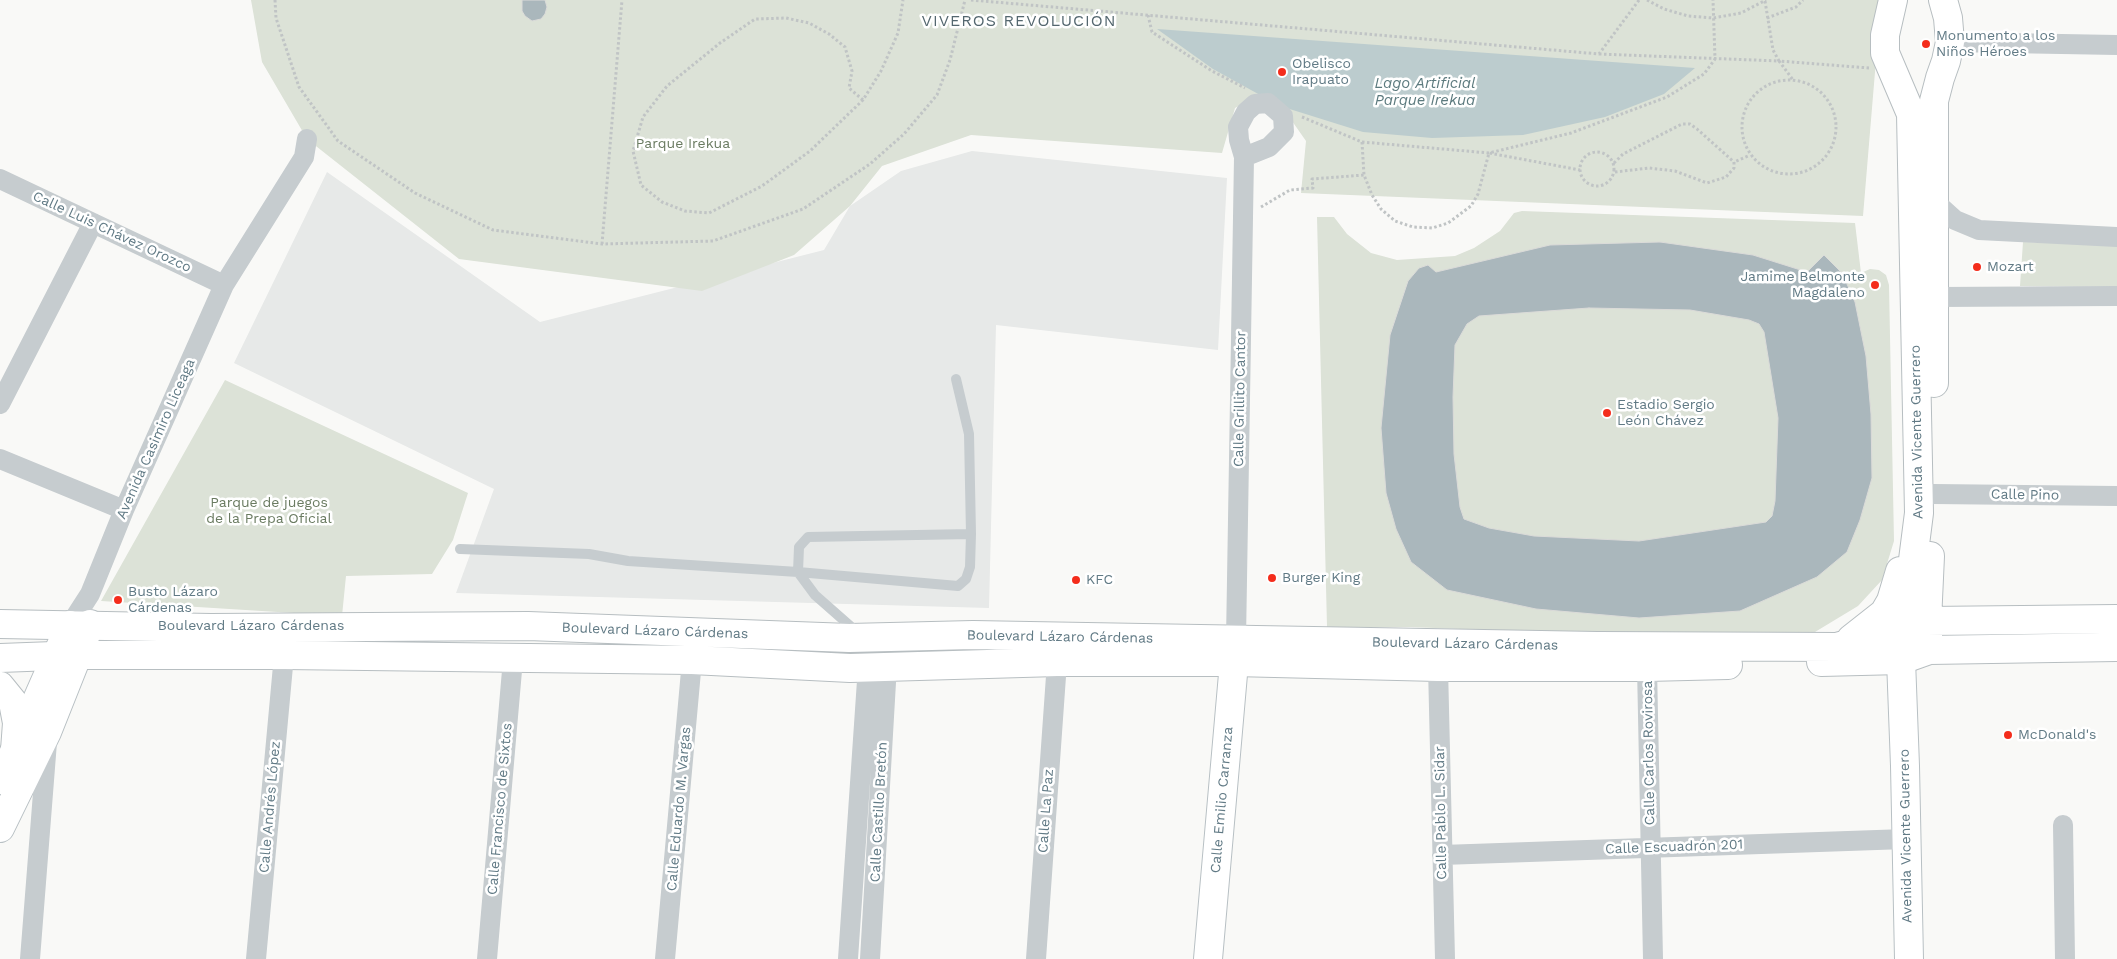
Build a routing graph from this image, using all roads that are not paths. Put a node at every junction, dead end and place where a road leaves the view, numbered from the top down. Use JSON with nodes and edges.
{"nodes":[{"id":1,"x":1893,"y":0,"type":"edge"},
{"id":2,"x":1941,"y":1,"type":"edge"},
{"id":3,"x":1950,"y":42,"type":"junction"},
{"id":4,"x":2117,"y":45,"type":"edge"},
{"id":5,"x":1893,"y":71,"type":"junction"},
{"id":6,"x":1940,"y":78,"type":"junction"},
{"id":7,"x":307,"y":139,"type":"dead end"},
{"id":8,"x":1244,"y":157,"type":"dead end"},
{"id":9,"x":0,"y":179,"type":"edge"},
{"id":10,"x":1935,"y":202,"type":"junction"},
{"id":11,"x":93,"y":223,"type":"junction"},
{"id":12,"x":2117,"y":238,"type":"edge"},
{"id":13,"x":224,"y":285,"type":"junction"},
{"id":14,"x":2117,"y":296,"type":"edge"},
{"id":15,"x":1936,"y":297,"type":"junction"},
{"id":16,"x":956,"y":379,"type":"dead end"},
{"id":17,"x":0,"y":404,"type":"edge"},
{"id":18,"x":0,"y":459,"type":"edge"},
{"id":19,"x":2117,"y":496,"type":"edge"},
{"id":20,"x":1926,"y":503,"type":"junction"},
{"id":21,"x":124,"y":510,"type":"junction"},
{"id":22,"x":971,"y":534,"type":"junction"},
{"id":23,"x":460,"y":549,"type":"dead end"},
{"id":24,"x":798,"y":572,"type":"junction"},
{"id":25,"x":2117,"y":619,"type":"edge"},
{"id":26,"x":0,"y":624,"type":"edge"},
{"id":27,"x":80,"y":624,"type":"junction"},
{"id":28,"x":1916,"y":625,"type":"junction"},
{"id":29,"x":864,"y":638,"type":"junction"},
{"id":30,"x":1838,"y":647,"type":"junction"},
{"id":31,"x":2117,"y":647,"type":"edge"},
{"id":32,"x":1929,"y":650,"type":"junction"},
{"id":33,"x":1235,"y":651,"type":"junction"},
{"id":34,"x":69,"y":655,"type":"junction"},
{"id":35,"x":284,"y":655,"type":"junction"},
{"id":36,"x":0,"y":658,"type":"edge"},
{"id":37,"x":512,"y":659,"type":"junction"},
{"id":38,"x":692,"y":660,"type":"junction"},
{"id":39,"x":1901,"y":660,"type":"junction"},
{"id":40,"x":1057,"y":662,"type":"junction"},
{"id":41,"x":878,"y":666,"type":"junction"},
{"id":42,"x":1438,"y":667,"type":"junction"},
{"id":43,"x":1647,"y":667,"type":"junction"},
{"id":44,"x":0,"y":686,"type":"edge"},
{"id":45,"x":47,"y":732,"type":"junction"},
{"id":46,"x":15,"y":750,"type":"junction"},
{"id":47,"x":0,"y":780,"type":"edge"},
{"id":48,"x":2064,"y":826,"type":"dead end"},
{"id":49,"x":0,"y":828,"type":"edge"},
{"id":50,"x":1906,"y":839,"type":"junction"},
{"id":51,"x":1651,"y":848,"type":"junction"},
{"id":52,"x":1442,"y":855,"type":"junction"},
{"id":53,"x":30,"y":959,"type":"edge"},
{"id":54,"x":256,"y":959,"type":"edge"},
{"id":55,"x":487,"y":959,"type":"edge"},
{"id":56,"x":665,"y":959,"type":"edge"},
{"id":57,"x":848,"y":959,"type":"edge"},
{"id":58,"x":870,"y":959,"type":"edge"},
{"id":59,"x":1036,"y":959,"type":"edge"},
{"id":60,"x":1208,"y":959,"type":"edge"},
{"id":61,"x":1445,"y":959,"type":"edge"},
{"id":62,"x":1653,"y":959,"type":"edge"},
{"id":63,"x":1908,"y":959,"type":"edge"},
{"id":64,"x":2065,"y":959,"type":"edge"}],
"edges":[{"from":1,"to":5,"type":"main road","name":"Avenida Vicente Guerrero"},
{"from":2,"to":3,"type":"main road","name":"Avenida Vicente Guerrero"},
{"from":3,"to":4,"type":"street"},
{"from":3,"to":6,"type":"main road","name":"Avenida Vicente Guerrero"},
{"from":5,"to":6,"type":"main road"},
{"from":5,"to":20,"type":"main road","name":"Avenida Vicente Guerrero"},
{"from":6,"to":10,"type":"main road","name":"Avenida Vicente Guerrero"},
{"from":7,"to":13,"type":"street","name":"Avenida Casimiro Liceaga"},
{"from":8,"to":33,"type":"street","name":"Calle Grillito Cantor"},
{"from":9,"to":11,"type":"street","name":"Calle Luis Chávez Orozco"},
{"from":10,"to":12,"type":"street"},
{"from":10,"to":15,"type":"main road","name":"Avenida Vicente Guerrero"},
{"from":11,"to":13,"type":"street","name":"Calle Luis Chávez Orozco"},
{"from":11,"to":17,"type":"street"},
{"from":13,"to":21,"type":"street","name":"Avenida Casimiro Liceaga"},
{"from":14,"to":15,"type":"street"},
{"from":15,"to":20,"type":"main road","name":"Avenida Vicente Guerrero"},
{"from":16,"to":22,"type":"lane"},
{"from":18,"to":21,"type":"street"},
{"from":19,"to":20,"type":"street","name":"Calle Pino"},
{"from":20,"to":28,"type":"main road","name":"Avenida Vicente Guerrero"},
{"from":20,"to":30,"type":"main road"},
{"from":21,"to":27,"type":"street","name":"Avenida Casimiro Liceaga"},
{"from":22,"to":24,"type":"lane"},
{"from":22,"to":24,"type":"lane"},
{"from":23,"to":24,"type":"lane"},
{"from":24,"to":29,"type":"lane"},
{"from":25,"to":28,"type":"main road","name":"Boulevard Lázaro Cárdenas"},
{"from":26,"to":27,"type":"main road","name":"Boulevard Lázaro Cárdenas"},
{"from":27,"to":29,"type":"main road","name":"Boulevard Lázaro Cárdenas"},
{"from":27,"to":34,"type":"main road","name":"Avenida Casimiro Liceaga"},
{"from":28,"to":30,"type":"main road","name":"Boulevard Lázaro Cárdenas"},
{"from":28,"to":32,"type":"main road","name":"Avenida Vicente Guerrero"},
{"from":28,"to":39,"type":"main road","name":"Avenida Vicente Guerrero"},
{"from":29,"to":33,"type":"main road","name":"Boulevard Lázaro Cárdenas"},
{"from":30,"to":33,"type":"main road","name":"Boulevard Lázaro Cárdenas"},
{"from":31,"to":32,"type":"main road","name":"Boulevard Lázaro Cárdenas"},
{"from":32,"to":39,"type":"main road","name":"Boulevard Lázaro Cárdenas"},
{"from":33,"to":40,"type":"main road","name":"Boulevard Lázaro Cárdenas"},
{"from":33,"to":42,"type":"main road","name":"Boulevard Lázaro Cárdenas"},
{"from":33,"to":60,"type":"main road","name":"Calle Emilio Carranza"},
{"from":34,"to":35,"type":"main road","name":"Boulevard Lázaro Cárdenas"},
{"from":34,"to":36,"type":"main road","name":"Boulevard Lázaro Cárdenas"},
{"from":34,"to":45,"type":"main road","name":"Avenida Casimiro Liceaga"},
{"from":34,"to":46,"type":"main road","name":"Avenida Casimiro Liceaga"},
{"from":35,"to":37,"type":"main road","name":"Boulevard Lázaro Cárdenas"},
{"from":35,"to":54,"type":"street","name":"Calle Andrés López"},
{"from":37,"to":38,"type":"main road","name":"Boulevard Lázaro Cárdenas"},
{"from":37,"to":55,"type":"street","name":"Calle Francisco de Sixtos"},
{"from":38,"to":41,"type":"main road","name":"Boulevard Lázaro Cárdenas"},
{"from":38,"to":56,"type":"street","name":"Calle Eduardo M. Vargas"},
{"from":39,"to":43,"type":"main road","name":"Boulevard Lázaro Cárdenas"},
{"from":39,"to":50,"type":"main road","name":"Avenida Vicente Guerrero"},
{"from":40,"to":41,"type":"main road","name":"Boulevard Lázaro Cárdenas"},
{"from":40,"to":59,"type":"street","name":"Calle La Paz"},
{"from":41,"to":57,"type":"street","name":"Calle Castillo Bretón"},
{"from":41,"to":58,"type":"street","name":"Calle Castillo Bretón"},
{"from":42,"to":43,"type":"main road","name":"Boulevard Lázaro Cárdenas"},
{"from":42,"to":52,"type":"street","name":"Calle Pablo L. Sidar"},
{"from":43,"to":51,"type":"street","name":"Calle Carlos Rovirosa"},
{"from":44,"to":46,"type":"main road"},
{"from":45,"to":49,"type":"main road","name":"Avenida Casimiro Liceaga"},
{"from":45,"to":53,"type":"street"},
{"from":46,"to":47,"type":"main road","name":"Avenida Casimiro Liceaga"},
{"from":48,"to":64,"type":"street"},
{"from":50,"to":51,"type":"street","name":"Calle Escuadrón 201"},
{"from":50,"to":63,"type":"main road","name":"Avenida Vicente Guerrero"},
{"from":51,"to":52,"type":"street","name":"Calle Escuadrón 201"},
{"from":51,"to":62,"type":"street","name":"Calle Carlos Rovirosa"},
{"from":52,"to":61,"type":"street","name":"Calle Pablo L. Sidar"}]}
